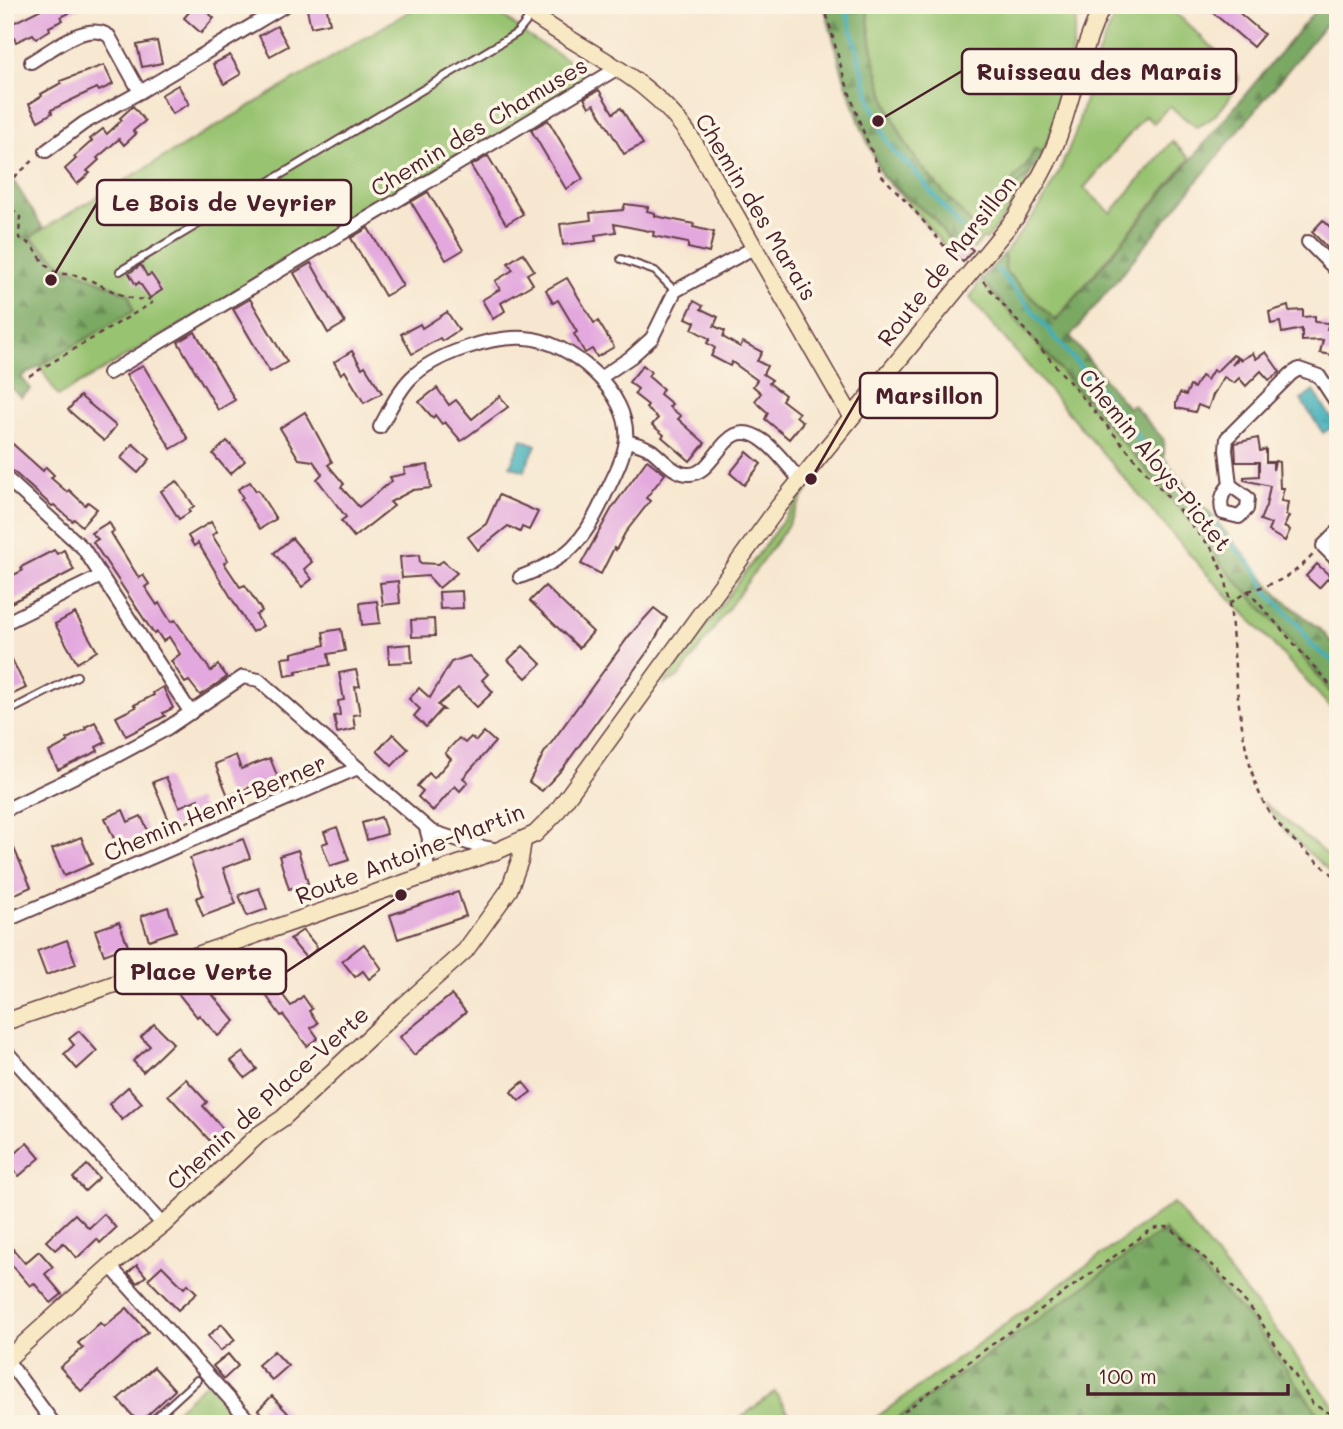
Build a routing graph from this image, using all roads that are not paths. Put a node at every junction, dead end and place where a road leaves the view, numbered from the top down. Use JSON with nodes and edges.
{"nodes":[{"id":1,"x":286,"y":5,"type":"edge"},
{"id":2,"x":1103,"y":5,"type":"edge"},
{"id":3,"x":526,"y":10,"type":"edge"},
{"id":4,"x":31,"y":62,"type":"dead end"},
{"id":5,"x":618,"y":68,"type":"junction"},
{"id":6,"x":140,"y":92,"type":"junction"},
{"id":7,"x":46,"y":150,"type":"road end"},
{"id":8,"x":1308,"y":242,"type":"dead end"},
{"id":9,"x":755,"y":247,"type":"junction"},
{"id":10,"x":621,"y":258,"type":"dead end"},
{"id":11,"x":120,"y":271,"type":"dead end"},
{"id":12,"x":1338,"y":272,"type":"edge"},
{"id":13,"x":675,"y":292,"type":"junction"},
{"id":14,"x":109,"y":373,"type":"dead end"},
{"id":15,"x":600,"y":378,"type":"junction"},
{"id":16,"x":1338,"y":405,"type":"edge"},
{"id":17,"x":851,"y":416,"type":"junction"},
{"id":18,"x":380,"y":428,"type":"dead end"},
{"id":19,"x":626,"y":441,"type":"junction"},
{"id":20,"x":5,"y":477,"type":"edge"},
{"id":21,"x":800,"y":480,"type":"junction"},
{"id":22,"x":1230,"y":485,"type":"dead end"},
{"id":23,"x":1338,"y":531,"type":"edge"},
{"id":24,"x":1338,"y":561,"type":"edge"},
{"id":25,"x":101,"y":576,"type":"junction"},
{"id":26,"x":520,"y":577,"type":"dead end"},
{"id":27,"x":5,"y":623,"type":"edge"},
{"id":28,"x":76,"y":676,"type":"dead end"},
{"id":29,"x":5,"y":713,"type":"edge"},
{"id":30,"x":191,"y":713,"type":"junction"},
{"id":31,"x":358,"y":768,"type":"junction"},
{"id":32,"x":5,"y":810,"type":"edge"},
{"id":33,"x":426,"y":828,"type":"junction"},
{"id":34,"x":523,"y":840,"type":"junction"},
{"id":35,"x":499,"y":850,"type":"junction"},
{"id":36,"x":426,"y":877,"type":"junction"},
{"id":37,"x":5,"y":921,"type":"edge"},
{"id":38,"x":5,"y":1022,"type":"edge"},
{"id":39,"x":5,"y":1050,"type":"edge"},
{"id":40,"x":163,"y":1226,"type":"junction"},
{"id":41,"x":110,"y":1266,"type":"junction"},
{"id":42,"x":6,"y":1361,"type":"edge"},
{"id":43,"x":198,"y":1380,"type":"dead end"},
{"id":44,"x":54,"y":1424,"type":"edge"},
{"id":45,"x":149,"y":1424,"type":"edge"},
{"id":46,"x":252,"y":1424,"type":"edge"}],
"edges":[{"from":1,"to":6,"type":"street"},
{"from":2,"to":17,"type":"street","name":"Route de Marsillon"},
{"from":3,"to":5,"type":"street","name":"Chemin des Marais"},
{"from":3,"to":11,"type":"lane"},
{"from":4,"to":6,"type":"street"},
{"from":5,"to":9,"type":"street","name":"Chemin des Marais"},
{"from":5,"to":14,"type":"street","name":"Chemin des Chamuses"},
{"from":6,"to":7,"type":"street"},
{"from":8,"to":12,"type":"street"},
{"from":9,"to":13,"type":"street"},
{"from":9,"to":17,"type":"street","name":"Chemin des Marais"},
{"from":10,"to":13,"type":"lane"},
{"from":13,"to":15,"type":"street"},
{"from":15,"to":18,"type":"street"},
{"from":15,"to":19,"type":"street"},
{"from":16,"to":22,"type":"street"},
{"from":17,"to":21,"type":"street","name":"Route Antoine-Martin"},
{"from":19,"to":21,"type":"street"},
{"from":19,"to":26,"type":"street"},
{"from":20,"to":25,"type":"street"},
{"from":21,"to":34,"type":"street","name":"Route Antoine-Martin"},
{"from":23,"to":24,"type":"street"},
{"from":25,"to":27,"type":"street"},
{"from":25,"to":30,"type":"street"},
{"from":28,"to":29,"type":"lane"},
{"from":30,"to":31,"type":"street"},
{"from":30,"to":32,"type":"street"},
{"from":31,"to":33,"type":"street","name":"Chemin Henri-Berner"},
{"from":31,"to":37,"type":"street","name":"Chemin Henri-Berner"},
{"from":33,"to":35,"type":"street","name":"Chemin Henri-Berner"},
{"from":33,"to":36,"type":"street"},
{"from":34,"to":35,"type":"street","name":"Route Antoine-Martin"},
{"from":34,"to":40,"type":"street","name":"Chemin de Place-Verte"},
{"from":35,"to":36,"type":"street","name":"Route Antoine-Martin"},
{"from":36,"to":38,"type":"street","name":"Route Antoine-Martin"},
{"from":39,"to":40,"type":"street"},
{"from":40,"to":41,"type":"street","name":"Chemin de Place-Verte"},
{"from":41,"to":42,"type":"street","name":"Chemin de Place-Verte"},
{"from":41,"to":46,"type":"street"},
{"from":42,"to":44,"type":"street"},
{"from":43,"to":45,"type":"lane"}]}
